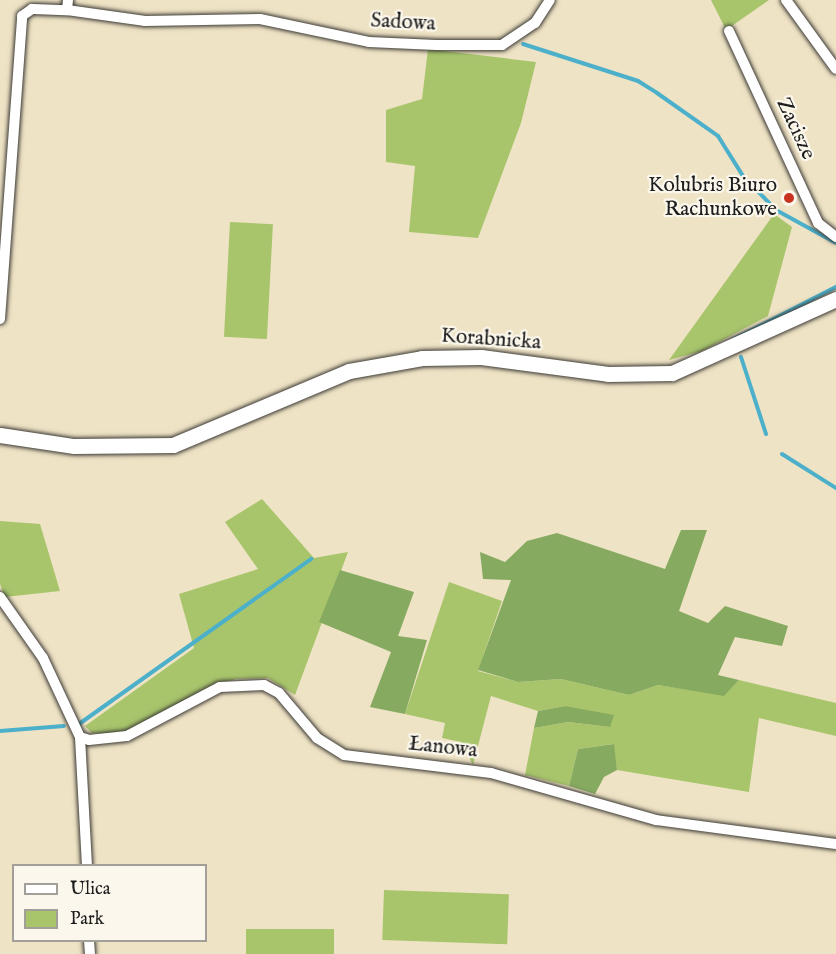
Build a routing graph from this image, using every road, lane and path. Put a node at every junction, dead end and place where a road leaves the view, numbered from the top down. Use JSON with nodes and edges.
{"nodes":[{"id":1,"x":550,"y":0,"type":"edge"},
{"id":2,"x":786,"y":0,"type":"edge"},
{"id":3,"x":68,"y":5,"type":"edge"},
{"id":4,"x":729,"y":31,"type":"dead end"},
{"id":5,"x":836,"y":69,"type":"edge"},
{"id":6,"x":836,"y":237,"type":"edge"},
{"id":7,"x":836,"y":300,"type":"edge"},
{"id":8,"x":0,"y":319,"type":"edge"},
{"id":9,"x":0,"y":435,"type":"edge"},
{"id":10,"x":0,"y":597,"type":"edge"},
{"id":11,"x":80,"y":737,"type":"junction"},
{"id":12,"x":836,"y":844,"type":"edge"},
{"id":13,"x":87,"y":864,"type":"edge"}],
"edges":[{"from":1,"to":3,"type":"street","name":"Sadowa"},
{"from":2,"to":5,"type":"street"},
{"from":3,"to":8,"type":"street","name":"Sadowa"},
{"from":4,"to":6,"type":"street","name":"Zacisze"},
{"from":7,"to":9,"type":"street","name":"Korabnicka"},
{"from":10,"to":11,"type":"street"},
{"from":11,"to":12,"type":"street","name":"Łanowa"},
{"from":11,"to":13,"type":"street"}]}
